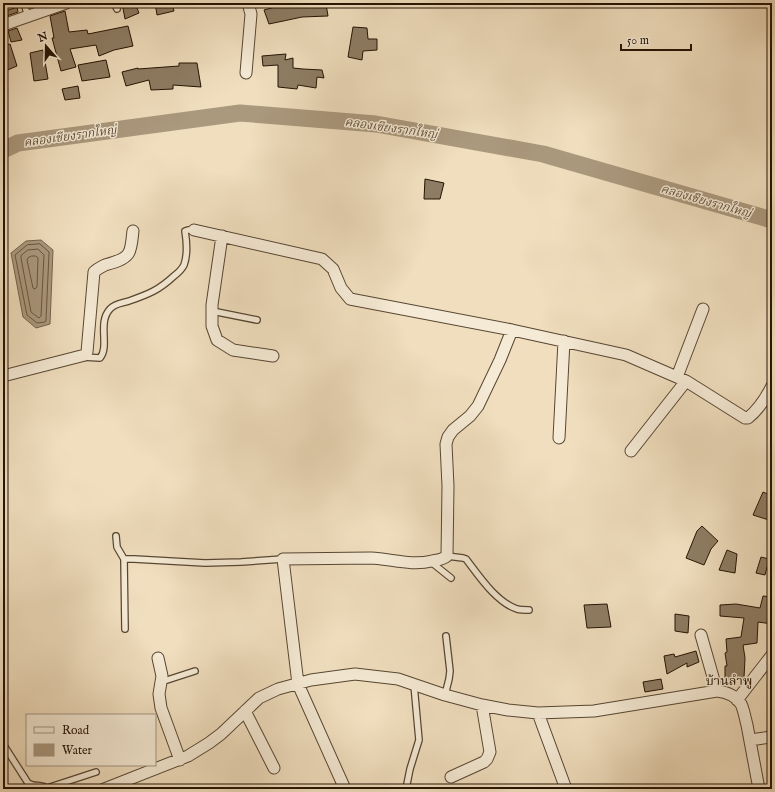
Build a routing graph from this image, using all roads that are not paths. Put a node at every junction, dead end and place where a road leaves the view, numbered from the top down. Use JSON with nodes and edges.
{"nodes":[{"id":1,"x":24,"y":3,"type":"edge"},
{"id":2,"x":66,"y":3,"type":"edge"},
{"id":3,"x":114,"y":3,"type":"edge"},
{"id":4,"x":248,"y":3,"type":"edge"},
{"id":5,"x":116,"y":9,"type":"dead end"},
{"id":6,"x":28,"y":17,"type":"junction"},
{"id":7,"x":3,"y":26,"type":"edge"},
{"id":8,"x":246,"y":73,"type":"dead end"},
{"id":9,"x":194,"y":230,"type":"joint"},
{"id":10,"x":133,"y":231,"type":"dead end"},
{"id":11,"x":222,"y":236,"type":"junction"},
{"id":12,"x":703,"y":309,"type":"dead end"},
{"id":13,"x":212,"y":312,"type":"junction"},
{"id":14,"x":258,"y":320,"type":"dead end"},
{"id":15,"x":512,"y":330,"type":"junction"},
{"id":16,"x":564,"y":341,"type":"junction"},
{"id":17,"x":273,"y":356,"type":"dead end"},
{"id":18,"x":81,"y":357,"type":"junction"},
{"id":19,"x":3,"y":376,"type":"edge"},
{"id":20,"x":682,"y":379,"type":"junction"},
{"id":21,"x":772,"y":386,"type":"edge"},
{"id":22,"x":559,"y":438,"type":"dead end"},
{"id":23,"x":631,"y":451,"type":"dead end"},
{"id":24,"x":116,"y":536,"type":"dead end"},
{"id":25,"x":447,"y":556,"type":"junction"},
{"id":26,"x":125,"y":559,"type":"junction"},
{"id":27,"x":283,"y":559,"type":"junction"},
{"id":28,"x":430,"y":562,"type":"junction"},
{"id":29,"x":451,"y":578,"type":"dead end"},
{"id":30,"x":529,"y":610,"type":"dead end"},
{"id":31,"x":125,"y":629,"type":"dead end"},
{"id":32,"x":701,"y":635,"type":"dead end"},
{"id":33,"x":446,"y":636,"type":"dead end"},
{"id":34,"x":772,"y":655,"type":"edge"},
{"id":35,"x":158,"y":658,"type":"dead end"},
{"id":36,"x":195,"y":671,"type":"dead end"},
{"id":37,"x":161,"y":682,"type":"junction"},
{"id":38,"x":298,"y":684,"type":"junction"},
{"id":39,"x":414,"y":685,"type":"junction"},
{"id":40,"x":717,"y":691,"type":"junction"},
{"id":41,"x":445,"y":695,"type":"junction"},
{"id":42,"x":737,"y":700,"type":"junction"},
{"id":43,"x":482,"y":705,"type":"junction"},
{"id":44,"x":245,"y":710,"type":"junction"},
{"id":45,"x":538,"y":713,"type":"junction"},
{"id":46,"x":772,"y":736,"type":"edge"},
{"id":47,"x":750,"y":740,"type":"junction"},
{"id":48,"x":3,"y":744,"type":"edge"},
{"id":49,"x":180,"y":760,"type":"junction"},
{"id":50,"x":274,"y":768,"type":"dead end"},
{"id":51,"x":96,"y":772,"type":"dead end"},
{"id":52,"x":451,"y":777,"type":"dead end"},
{"id":53,"x":47,"y":788,"type":"edge"},
{"id":54,"x":104,"y":789,"type":"edge"},
{"id":55,"x":345,"y":789,"type":"edge"},
{"id":56,"x":406,"y":789,"type":"edge"},
{"id":57,"x":566,"y":789,"type":"edge"},
{"id":58,"x":759,"y":789,"type":"edge"}],
"edges":[{"from":1,"to":6,"type":"lane"},
{"from":2,"to":6,"type":"street"},
{"from":3,"to":5,"type":"lane"},
{"from":4,"to":8,"type":"street"},
{"from":6,"to":7,"type":"street"},
{"from":9,"to":11,"type":"street"},
{"from":9,"to":18,"type":"lane"},
{"from":10,"to":18,"type":"street"},
{"from":11,"to":13,"type":"street"},
{"from":11,"to":15,"type":"street"},
{"from":12,"to":20,"type":"street"},
{"from":13,"to":14,"type":"lane"},
{"from":13,"to":17,"type":"street"},
{"from":15,"to":16,"type":"street"},
{"from":15,"to":25,"type":"street"},
{"from":16,"to":20,"type":"street"},
{"from":16,"to":22,"type":"street"},
{"from":18,"to":19,"type":"street"},
{"from":20,"to":21,"type":"street"},
{"from":20,"to":23,"type":"street"},
{"from":24,"to":26,"type":"lane"},
{"from":25,"to":28,"type":"street"},
{"from":25,"to":30,"type":"lane"},
{"from":26,"to":27,"type":"lane"},
{"from":26,"to":31,"type":"lane"},
{"from":27,"to":28,"type":"street"},
{"from":27,"to":38,"type":"street"},
{"from":28,"to":29,"type":"lane"},
{"from":32,"to":40,"type":"street"},
{"from":33,"to":41,"type":"lane"},
{"from":34,"to":42,"type":"street"},
{"from":35,"to":37,"type":"street"},
{"from":36,"to":37,"type":"lane"},
{"from":37,"to":49,"type":"street"},
{"from":38,"to":39,"type":"street"},
{"from":38,"to":44,"type":"street"},
{"from":38,"to":55,"type":"street"},
{"from":39,"to":41,"type":"street"},
{"from":39,"to":56,"type":"lane"},
{"from":40,"to":42,"type":"street"},
{"from":40,"to":45,"type":"street"},
{"from":41,"to":43,"type":"street"},
{"from":42,"to":47,"type":"street"},
{"from":43,"to":45,"type":"street"},
{"from":43,"to":52,"type":"street"},
{"from":44,"to":49,"type":"street"},
{"from":44,"to":50,"type":"street"},
{"from":45,"to":57,"type":"street"},
{"from":46,"to":47,"type":"street"},
{"from":47,"to":58,"type":"street"},
{"from":48,"to":53,"type":"lane"},
{"from":49,"to":54,"type":"street"},
{"from":51,"to":53,"type":"lane"}]}
